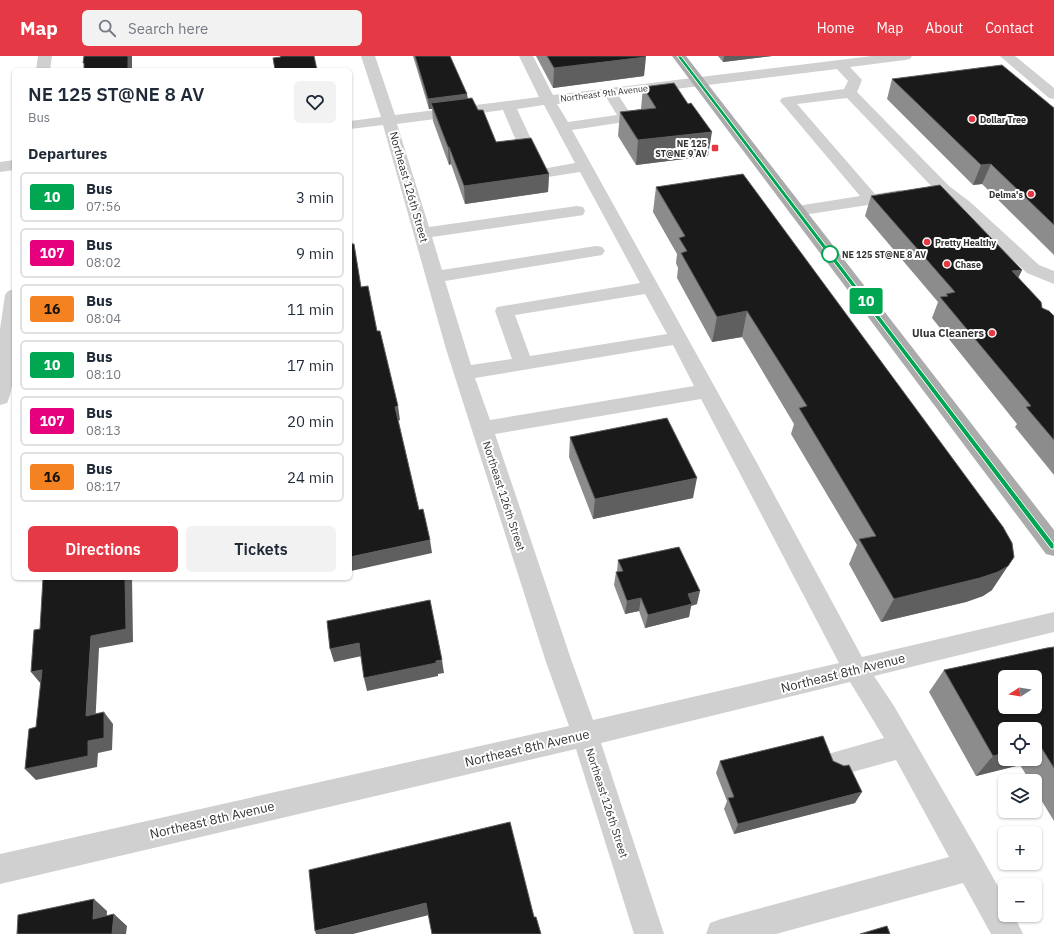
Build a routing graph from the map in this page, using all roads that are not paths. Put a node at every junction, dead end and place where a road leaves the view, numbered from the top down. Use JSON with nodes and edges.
{"nodes":[{"id":1,"x":45,"y":56,"type":"edge"},
{"id":2,"x":368,"y":56,"type":"edge"},
{"id":3,"x":526,"y":56,"type":"edge"},
{"id":4,"x":679,"y":56,"type":"edge"},
{"id":5,"x":902,"y":56,"type":"edge"},
{"id":6,"x":905,"y":56,"type":"edge"},
{"id":7,"x":1007,"y":56,"type":"edge"},
{"id":8,"x":882,"y":57,"type":"edge"},
{"id":9,"x":840,"y":64,"type":"junction"},
{"id":10,"x":43,"y":68,"type":"edge"},
{"id":11,"x":698,"y":82,"type":"junction"},
{"id":12,"x":610,"y":92,"type":"junction"},
{"id":13,"x":850,"y":93,"type":"junction"},
{"id":14,"x":1054,"y":95,"type":"edge"},
{"id":15,"x":548,"y":100,"type":"junction"},
{"id":16,"x":508,"y":105,"type":"junction"},
{"id":17,"x":389,"y":120,"type":"junction"},
{"id":18,"x":352,"y":125,"type":"edge"},
{"id":19,"x":563,"y":127,"type":"junction"},
{"id":20,"x":528,"y":150,"type":"edge"},
{"id":21,"x":12,"y":165,"type":"edge"},
{"id":22,"x":585,"y":166,"type":"junction"},
{"id":23,"x":0,"y":167,"type":"edge"},
{"id":24,"x":548,"y":172,"type":"edge"},
{"id":25,"x":942,"y":189,"type":"junction"},
{"id":26,"x":871,"y":199,"type":"junction"},
{"id":27,"x":577,"y":211,"type":"dead end"},
{"id":28,"x":797,"y":211,"type":"junction"},
{"id":29,"x":422,"y":233,"type":"junction"},
{"id":30,"x":596,"y":251,"type":"dead end"},
{"id":31,"x":435,"y":277,"type":"junction"},
{"id":32,"x":1054,"y":278,"type":"edge"},
{"id":33,"x":651,"y":287,"type":"junction"},
{"id":34,"x":12,"y":310,"type":"edge"},
{"id":35,"x":678,"y":338,"type":"junction"},
{"id":36,"x":523,"y":364,"type":"junction"},
{"id":37,"x":464,"y":373,"type":"junction"},
{"id":38,"x":707,"y":391,"type":"junction"},
{"id":39,"x":0,"y":398,"type":"edge"},
{"id":40,"x":482,"y":429,"type":"junction"},
{"id":41,"x":1054,"y":547,"type":"edge"},
{"id":42,"x":1054,"y":622,"type":"edge"},
{"id":43,"x":856,"y":669,"type":"junction"},
{"id":44,"x":585,"y":734,"type":"junction"},
{"id":45,"x":902,"y":746,"type":"junction"},
{"id":46,"x":838,"y":763,"type":"edge"},
{"id":47,"x":971,"y":866,"type":"junction"},
{"id":48,"x":0,"y":869,"type":"edge"},
{"id":49,"x":649,"y":934,"type":"edge"},
{"id":50,"x":721,"y":934,"type":"edge"},
{"id":51,"x":1008,"y":934,"type":"edge"}],
"edges":[{"from":1,"to":10,"type":"street"},
{"from":2,"to":17,"type":"street","name":"Northeast 126th Street"},
{"from":3,"to":15,"type":"street"},
{"from":4,"to":11,"type":"main road"},
{"from":5,"to":6,"type":"street","name":"Northeast 9th Avenue"},
{"from":5,"to":8,"type":"street","name":"Northeast 9th Avenue"},
{"from":7,"to":14,"type":"street"},
{"from":8,"to":9,"type":"street","name":"Northeast 9th Avenue"},
{"from":9,"to":11,"type":"street","name":"Northeast 9th Avenue"},
{"from":9,"to":13,"type":"street"},
{"from":11,"to":12,"type":"street","name":"Northeast 9th Avenue"},
{"from":11,"to":28,"type":"main road"},
{"from":12,"to":15,"type":"street","name":"Northeast 9th Avenue"},
{"from":12,"to":19,"type":"street"},
{"from":13,"to":25,"type":"street"},
{"from":13,"to":26,"type":"street"},
{"from":15,"to":16,"type":"street","name":"Northeast 9th Avenue"},
{"from":15,"to":19,"type":"street"},
{"from":16,"to":17,"type":"street","name":"Northeast 9th Avenue"},
{"from":16,"to":20,"type":"street"},
{"from":17,"to":18,"type":"street","name":"Northeast 9th Avenue"},
{"from":17,"to":29,"type":"street","name":"Northeast 126th Street"},
{"from":19,"to":22,"type":"street"},
{"from":21,"to":23,"type":"street"},
{"from":22,"to":24,"type":"street"},
{"from":22,"to":33,"type":"street"},
{"from":25,"to":26,"type":"street"},
{"from":25,"to":32,"type":"street"},
{"from":26,"to":28,"type":"street"},
{"from":27,"to":29,"type":"street"},
{"from":28,"to":41,"type":"main road"},
{"from":29,"to":31,"type":"street","name":"Northeast 126th Street"},
{"from":30,"to":31,"type":"street"},
{"from":31,"to":37,"type":"street","name":"Northeast 126th Street"},
{"from":33,"to":35,"type":"street"},
{"from":33,"to":36,"type":"street"},
{"from":34,"to":39,"type":"street"},
{"from":35,"to":36,"type":"street"},
{"from":35,"to":38,"type":"street"},
{"from":36,"to":37,"type":"street"},
{"from":37,"to":40,"type":"street","name":"Northeast 126th Street"},
{"from":38,"to":40,"type":"street"},
{"from":38,"to":43,"type":"street"},
{"from":40,"to":44,"type":"street","name":"Northeast 126th Street"},
{"from":42,"to":43,"type":"street","name":"Northeast 8th Avenue"},
{"from":43,"to":44,"type":"street","name":"Northeast 8th Avenue"},
{"from":43,"to":45,"type":"street"},
{"from":44,"to":48,"type":"street","name":"Northeast 8th Avenue"},
{"from":44,"to":49,"type":"street","name":"Northeast 126th Street"},
{"from":45,"to":46,"type":"street"},
{"from":45,"to":47,"type":"street"},
{"from":47,"to":50,"type":"street"},
{"from":47,"to":51,"type":"street"}]}
